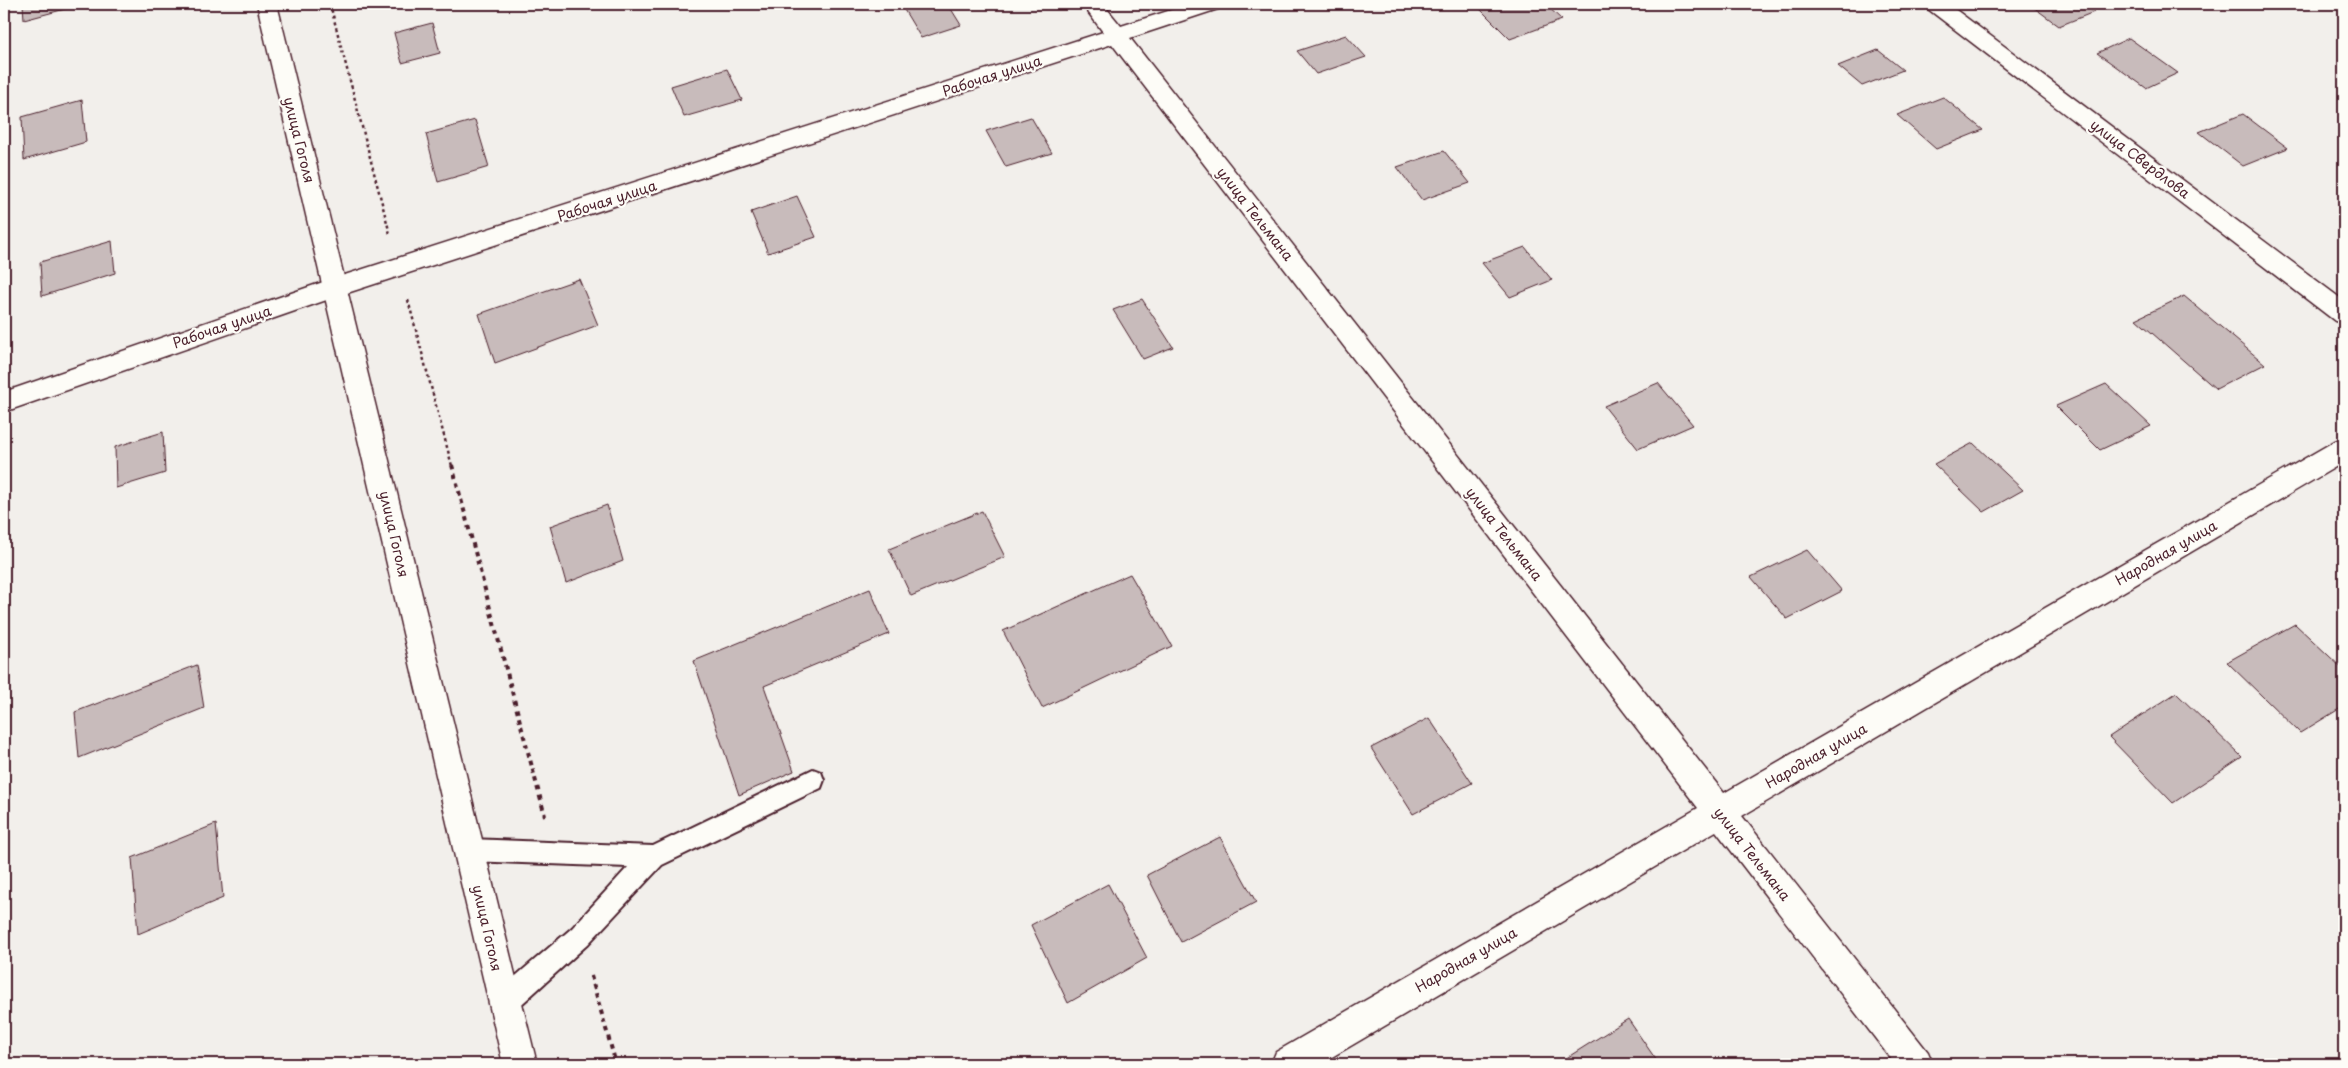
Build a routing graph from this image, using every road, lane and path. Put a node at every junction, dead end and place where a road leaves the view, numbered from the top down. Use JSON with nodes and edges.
{"nodes":[{"id":1,"x":266,"y":4,"type":"edge"},
{"id":2,"x":330,"y":4,"type":"edge"},
{"id":3,"x":1092,"y":4,"type":"edge"},
{"id":4,"x":1211,"y":4,"type":"edge"},
{"id":5,"x":1935,"y":4,"type":"edge"},
{"id":6,"x":1116,"y":35,"type":"junction"},
{"id":7,"x":399,"y":269,"type":"junction"},
{"id":8,"x":335,"y":288,"type":"junction"},
{"id":9,"x":2344,"y":314,"type":"edge"},
{"id":10,"x":4,"y":402,"type":"edge"},
{"id":11,"x":2344,"y":449,"type":"edge"},
{"id":12,"x":813,"y":780,"type":"dead end"},
{"id":13,"x":1720,"y":812,"type":"junction"},
{"id":14,"x":469,"y":850,"type":"junction"},
{"id":15,"x":555,"y":853,"type":"junction"},
{"id":16,"x":654,"y":857,"type":"junction"},
{"id":17,"x":580,"y":936,"type":"junction"},
{"id":18,"x":504,"y":1002,"type":"junction"},
{"id":19,"x":520,"y":1064,"type":"edge"},
{"id":20,"x":616,"y":1064,"type":"edge"},
{"id":21,"x":1288,"y":1064,"type":"edge"},
{"id":22,"x":1916,"y":1064,"type":"edge"}],
"edges":[{"from":1,"to":8,"type":"street","name":"улица Гоголя"},
{"from":2,"to":7,"type":"path"},
{"from":3,"to":6,"type":"street","name":"улица Тельмана"},
{"from":4,"to":6,"type":"street","name":"Рабочая улица"},
{"from":5,"to":9,"type":"street","name":"улица Свердлова"},
{"from":6,"to":7,"type":"street","name":"Рабочая улица"},
{"from":6,"to":13,"type":"street","name":"улица Тельмана"},
{"from":7,"to":8,"type":"street","name":"Рабочая улица"},
{"from":7,"to":15,"type":"path"},
{"from":8,"to":10,"type":"street","name":"Рабочая улица"},
{"from":8,"to":14,"type":"street","name":"улица Гоголя"},
{"from":11,"to":13,"type":"street","name":"Народная улица"},
{"from":12,"to":16,"type":"lane"},
{"from":13,"to":21,"type":"street","name":"Народная улица"},
{"from":13,"to":22,"type":"street","name":"улица Тельмана"},
{"from":14,"to":15,"type":"lane"},
{"from":14,"to":18,"type":"street","name":"улица Гоголя"},
{"from":15,"to":16,"type":"lane"},
{"from":16,"to":17,"type":"lane"},
{"from":17,"to":18,"type":"lane"},
{"from":17,"to":20,"type":"path"},
{"from":18,"to":19,"type":"street","name":"улица Гоголя"}]}
